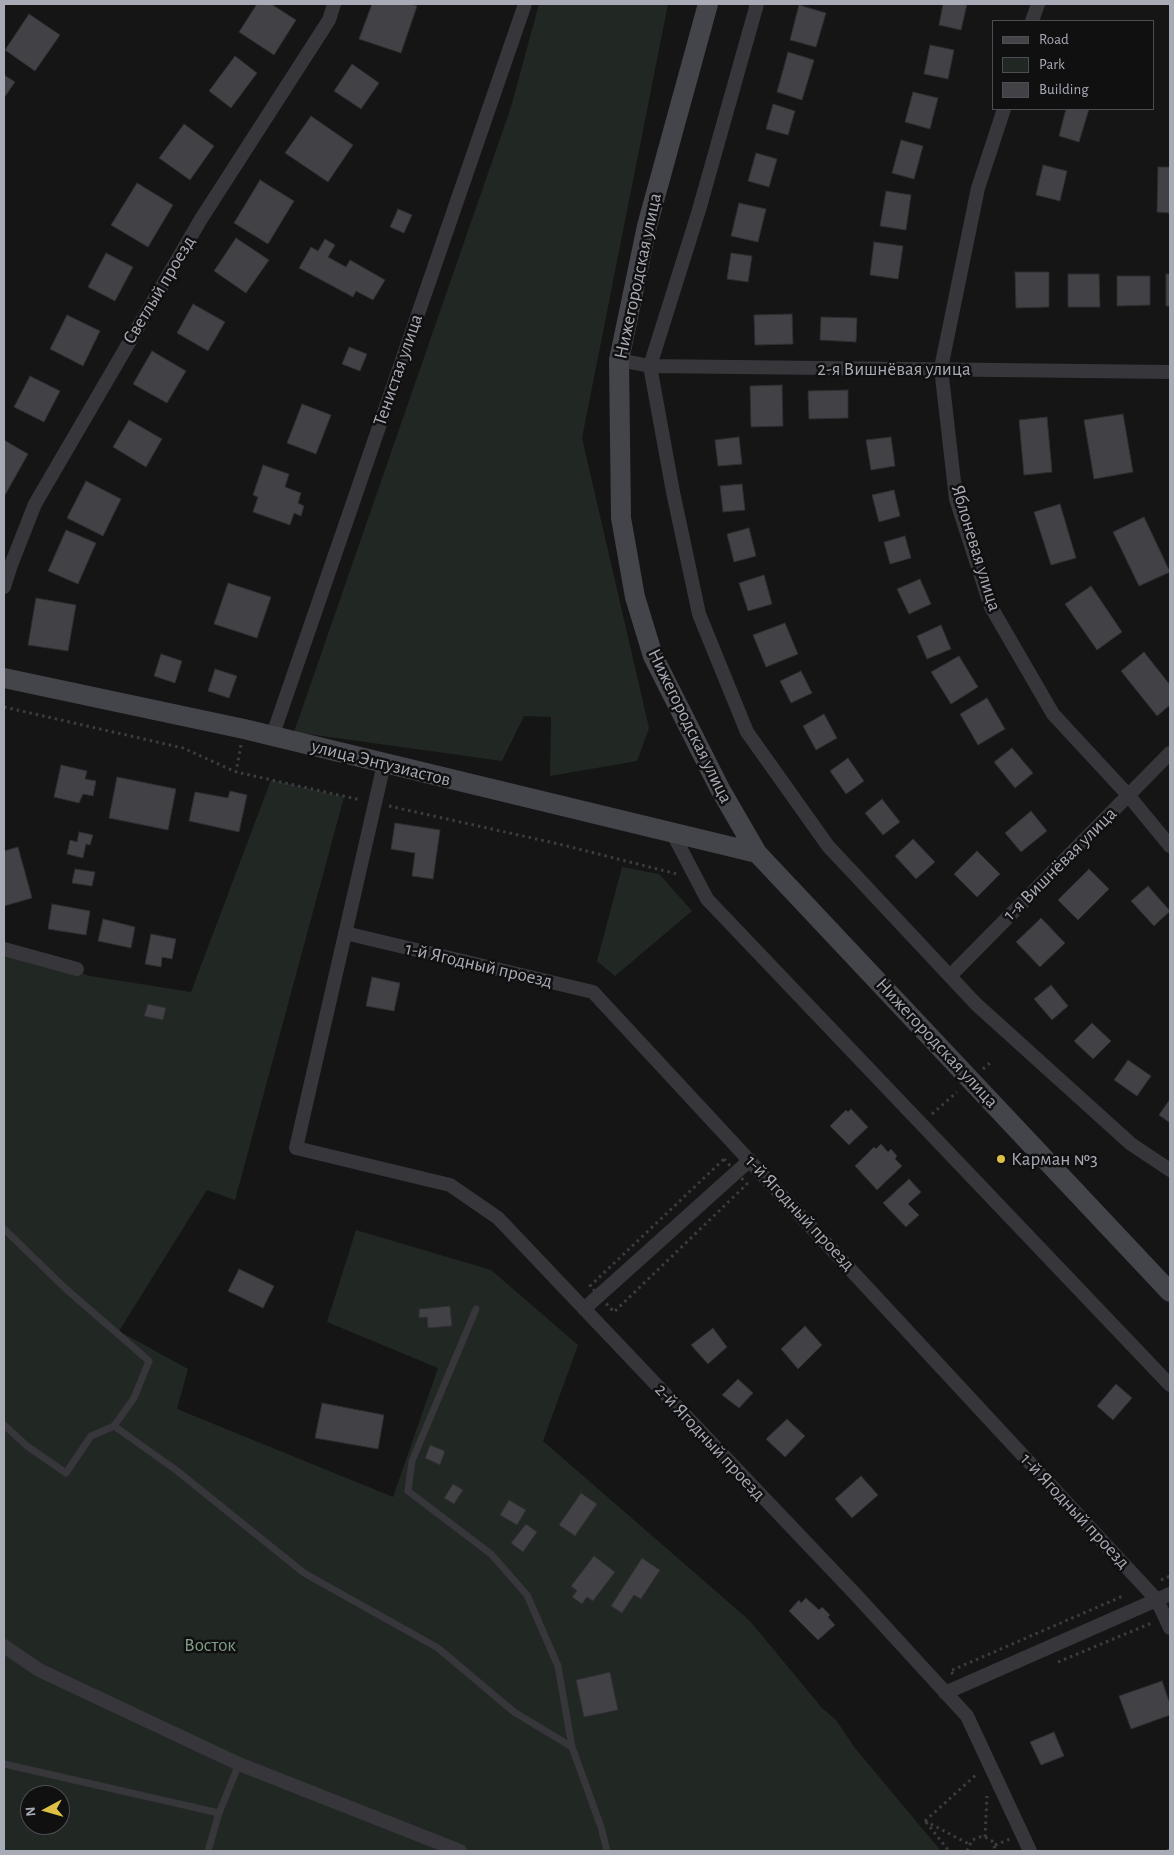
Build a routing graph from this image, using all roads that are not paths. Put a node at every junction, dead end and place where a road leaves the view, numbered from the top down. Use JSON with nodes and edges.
{"nodes":[{"id":1,"x":334,"y":4,"type":"edge"},
{"id":2,"x":525,"y":4,"type":"edge"},
{"id":3,"x":708,"y":4,"type":"edge"},
{"id":4,"x":757,"y":4,"type":"edge"},
{"id":5,"x":1038,"y":4,"type":"edge"},
{"id":6,"x":1032,"y":20,"type":"edge"},
{"id":7,"x":1004,"y":110,"type":"edge"},
{"id":8,"x":619,"y":360,"type":"junction"},
{"id":9,"x":650,"y":366,"type":"junction"},
{"id":10,"x":941,"y":368,"type":"junction"},
{"id":11,"x":1170,"y":372,"type":"edge"},
{"id":12,"x":4,"y":587,"type":"edge"},
{"id":13,"x":4,"y":678,"type":"edge"},
{"id":14,"x":272,"y":737,"type":"junction"},
{"id":15,"x":1170,"y":753,"type":"edge"},
{"id":16,"x":384,"y":764,"type":"junction"},
{"id":17,"x":1128,"y":795,"type":"junction"},
{"id":18,"x":673,"y":834,"type":"junction"},
{"id":19,"x":1170,"y":846,"type":"edge"},
{"id":20,"x":757,"y":852,"type":"junction"},
{"id":21,"x":345,"y":933,"type":"junction"},
{"id":22,"x":4,"y":949,"type":"edge"},
{"id":23,"x":77,"y":969,"type":"dead end"},
{"id":24,"x":950,"y":976,"type":"junction"},
{"id":25,"x":750,"y":1160,"type":"junction"},
{"id":26,"x":1170,"y":1170,"type":"edge"},
{"id":27,"x":4,"y":1229,"type":"edge"},
{"id":28,"x":1170,"y":1292,"type":"edge"},
{"id":29,"x":476,"y":1308,"type":"dead end"},
{"id":30,"x":584,"y":1309,"type":"junction"},
{"id":31,"x":1170,"y":1385,"type":"edge"},
{"id":32,"x":4,"y":1425,"type":"edge"},
{"id":33,"x":114,"y":1426,"type":"junction"},
{"id":34,"x":1170,"y":1594,"type":"edge"},
{"id":35,"x":1157,"y":1600,"type":"junction"},
{"id":36,"x":1170,"y":1628,"type":"edge"},
{"id":37,"x":4,"y":1646,"type":"edge"},
{"id":38,"x":945,"y":1693,"type":"junction"},
{"id":39,"x":572,"y":1747,"type":"junction"},
{"id":40,"x":4,"y":1764,"type":"edge"},
{"id":41,"x":239,"y":1764,"type":"junction"},
{"id":42,"x":219,"y":1813,"type":"junction"},
{"id":43,"x":208,"y":1851,"type":"edge"},
{"id":44,"x":460,"y":1851,"type":"edge"},
{"id":45,"x":607,"y":1851,"type":"edge"},
{"id":46,"x":1030,"y":1851,"type":"edge"}],
"edges":[{"from":1,"to":12,"type":"street","name":"Светлый проезд"},
{"from":2,"to":14,"type":"street","name":"Тенистая улица"},
{"from":3,"to":8,"type":"street","name":"Нижегородская улица"},
{"from":4,"to":9,"type":"street"},
{"from":5,"to":6,"type":"street"},
{"from":7,"to":10,"type":"street","name":"Яблоневая улица"},
{"from":8,"to":9,"type":"street","name":"2-я Вишнёвая улица"},
{"from":8,"to":20,"type":"street","name":"Нижегородская улица"},
{"from":9,"to":10,"type":"street","name":"2-я Вишнёвая улица"},
{"from":9,"to":24,"type":"street"},
{"from":10,"to":11,"type":"street","name":"2-я Вишнёвая улица"},
{"from":10,"to":17,"type":"street","name":"Яблоневая улица"},
{"from":13,"to":14,"type":"street","name":"улица Энтузиастов"},
{"from":14,"to":16,"type":"street","name":"улица Энтузиастов"},
{"from":15,"to":17,"type":"street","name":"1-я Вишнёвая улица"},
{"from":16,"to":18,"type":"street","name":"улица Энтузиастов"},
{"from":16,"to":21,"type":"street"},
{"from":17,"to":19,"type":"street","name":"Яблоневая улица"},
{"from":17,"to":24,"type":"street","name":"1-я Вишнёвая улица"},
{"from":18,"to":20,"type":"street","name":"улица Энтузиастов"},
{"from":18,"to":31,"type":"street"},
{"from":20,"to":28,"type":"street","name":"Нижегородская улица"},
{"from":21,"to":25,"type":"street","name":"1-й Ягодный проезд"},
{"from":21,"to":30,"type":"street","name":"2-й Ягодный проезд"},
{"from":22,"to":23,"type":"street"},
{"from":24,"to":26,"type":"street"},
{"from":25,"to":30,"type":"street"},
{"from":25,"to":35,"type":"street","name":"1-й Ягодный проезд"},
{"from":27,"to":33,"type":"lane"},
{"from":29,"to":39,"type":"lane"},
{"from":30,"to":38,"type":"street","name":"2-й Ягодный проезд"},
{"from":32,"to":33,"type":"lane"},
{"from":33,"to":39,"type":"lane"},
{"from":34,"to":35,"type":"street"},
{"from":35,"to":36,"type":"street","name":"1-й Ягодный проезд"},
{"from":35,"to":38,"type":"street"},
{"from":37,"to":41,"type":"street"},
{"from":38,"to":46,"type":"street","name":"2-й Ягодный проезд"},
{"from":39,"to":45,"type":"lane"},
{"from":40,"to":42,"type":"lane"},
{"from":41,"to":42,"type":"lane"},
{"from":41,"to":44,"type":"street"},
{"from":42,"to":43,"type":"lane"}]}
